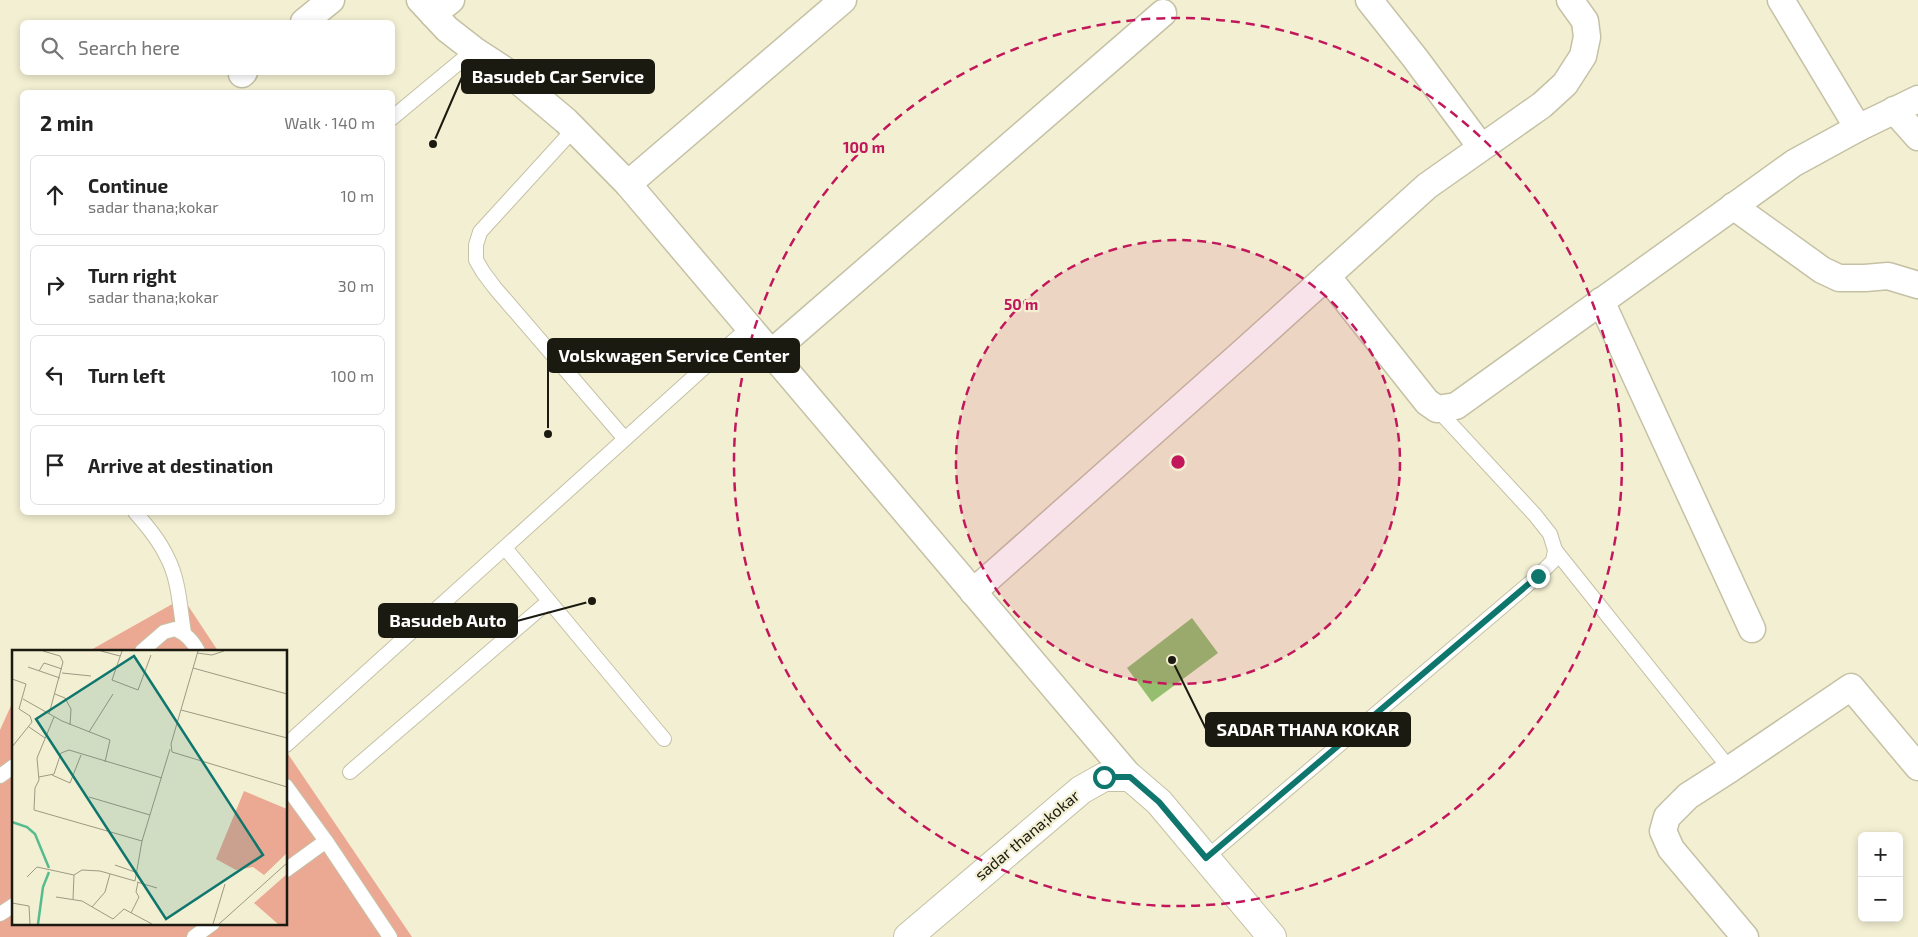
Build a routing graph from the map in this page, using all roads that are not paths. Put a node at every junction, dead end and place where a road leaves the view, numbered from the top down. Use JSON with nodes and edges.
{"nodes":[{"id":1,"x":331,"y":0,"type":"edge"},
{"id":2,"x":843,"y":0,"type":"edge"},
{"id":3,"x":1368,"y":0,"type":"edge"},
{"id":4,"x":1570,"y":0,"type":"edge"},
{"id":5,"x":1781,"y":0,"type":"edge"},
{"id":6,"x":435,"y":5,"type":"edge"},
{"id":7,"x":1163,"y":13,"type":"dead end"},
{"id":8,"x":306,"y":20,"type":"edge"},
{"id":9,"x":474,"y":50,"type":"junction"},
{"id":10,"x":1918,"y":99,"type":"edge"},
{"id":11,"x":1894,"y":110,"type":"junction"},
{"id":12,"x":395,"y":116,"type":"edge"},
{"id":13,"x":1858,"y":128,"type":"junction"},
{"id":14,"x":574,"y":129,"type":"junction"},
{"id":15,"x":1918,"y":137,"type":"edge"},
{"id":16,"x":1480,"y":148,"type":"junction"},
{"id":17,"x":628,"y":184,"type":"junction"},
{"id":18,"x":1733,"y":206,"type":"junction"},
{"id":19,"x":1327,"y":276,"type":"junction"},
{"id":20,"x":1918,"y":285,"type":"edge"},
{"id":21,"x":1601,"y":301,"type":"junction"},
{"id":22,"x":749,"y":327,"type":"junction"},
{"id":23,"x":771,"y":353,"type":"junction"},
{"id":24,"x":1437,"y":408,"type":"junction"},
{"id":25,"x":625,"y":439,"type":"junction"},
{"id":26,"x":138,"y":515,"type":"edge"},
{"id":27,"x":505,"y":548,"type":"junction"},
{"id":28,"x":1555,"y":550,"type":"junction"},
{"id":29,"x":973,"y":592,"type":"junction"},
{"id":30,"x":549,"y":601,"type":"junction"},
{"id":31,"x":1752,"y":629,"type":"dead end"},
{"id":32,"x":184,"y":634,"type":"junction"},
{"id":33,"x":143,"y":650,"type":"edge"},
{"id":34,"x":197,"y":650,"type":"edge"},
{"id":35,"x":664,"y":739,"type":"dead end"},
{"id":36,"x":288,"y":743,"type":"edge"},
{"id":37,"x":12,"y":767,"type":"edge"},
{"id":38,"x":1918,"y":767,"type":"edge"},
{"id":39,"x":1730,"y":769,"type":"junction"},
{"id":40,"x":350,"y":772,"type":"dead end"},
{"id":41,"x":0,"y":776,"type":"edge"},
{"id":42,"x":1130,"y":777,"type":"junction"},
{"id":43,"x":288,"y":789,"type":"edge"},
{"id":44,"x":326,"y":841,"type":"junction"},
{"id":45,"x":1206,"y":858,"type":"junction"},
{"id":46,"x":288,"y":869,"type":"edge"},
{"id":47,"x":12,"y":906,"type":"edge"},
{"id":48,"x":0,"y":914,"type":"edge"},
{"id":49,"x":212,"y":924,"type":"edge"},
{"id":50,"x":194,"y":937,"type":"edge"},
{"id":51,"x":390,"y":937,"type":"edge"},
{"id":52,"x":908,"y":937,"type":"edge"},
{"id":53,"x":1272,"y":937,"type":"edge"},
{"id":54,"x":1745,"y":937,"type":"edge"}],
"edges":[{"from":1,"to":8,"type":"street"},
{"from":2,"to":17,"type":"street"},
{"from":3,"to":16,"type":"street"},
{"from":4,"to":16,"type":"street"},
{"from":5,"to":13,"type":"street"},
{"from":6,"to":9,"type":"street"},
{"from":7,"to":23,"type":"street"},
{"from":9,"to":12,"type":"lane"},
{"from":9,"to":14,"type":"street"},
{"from":10,"to":11,"type":"street"},
{"from":11,"to":13,"type":"street"},
{"from":11,"to":15,"type":"street"},
{"from":13,"to":18,"type":"street"},
{"from":14,"to":17,"type":"street"},
{"from":14,"to":25,"type":"lane"},
{"from":16,"to":19,"type":"street"},
{"from":17,"to":22,"type":"street"},
{"from":18,"to":20,"type":"street"},
{"from":18,"to":21,"type":"street"},
{"from":19,"to":24,"type":"street"},
{"from":19,"to":29,"type":"street"},
{"from":21,"to":24,"type":"street"},
{"from":21,"to":31,"type":"street"},
{"from":22,"to":23,"type":"street"},
{"from":22,"to":25,"type":"lane"},
{"from":23,"to":29,"type":"street"},
{"from":24,"to":28,"type":"lane"},
{"from":25,"to":27,"type":"lane"},
{"from":26,"to":32,"type":"lane"},
{"from":27,"to":30,"type":"lane"},
{"from":27,"to":36,"type":"lane"},
{"from":28,"to":39,"type":"lane"},
{"from":28,"to":45,"type":"lane"},
{"from":29,"to":42,"type":"street"},
{"from":30,"to":35,"type":"lane"},
{"from":30,"to":40,"type":"lane"},
{"from":32,"to":33,"type":"lane"},
{"from":32,"to":34,"type":"lane"},
{"from":37,"to":41,"type":"lane"},
{"from":38,"to":39,"type":"street"},
{"from":39,"to":54,"type":"street"},
{"from":42,"to":45,"type":"street"},
{"from":42,"to":52,"type":"street","name":"sadar thana;kokar"},
{"from":43,"to":44,"type":"lane"},
{"from":44,"to":46,"type":"lane"},
{"from":44,"to":51,"type":"lane"},
{"from":45,"to":53,"type":"street"},
{"from":47,"to":48,"type":"lane"},
{"from":49,"to":50,"type":"lane"}]}
